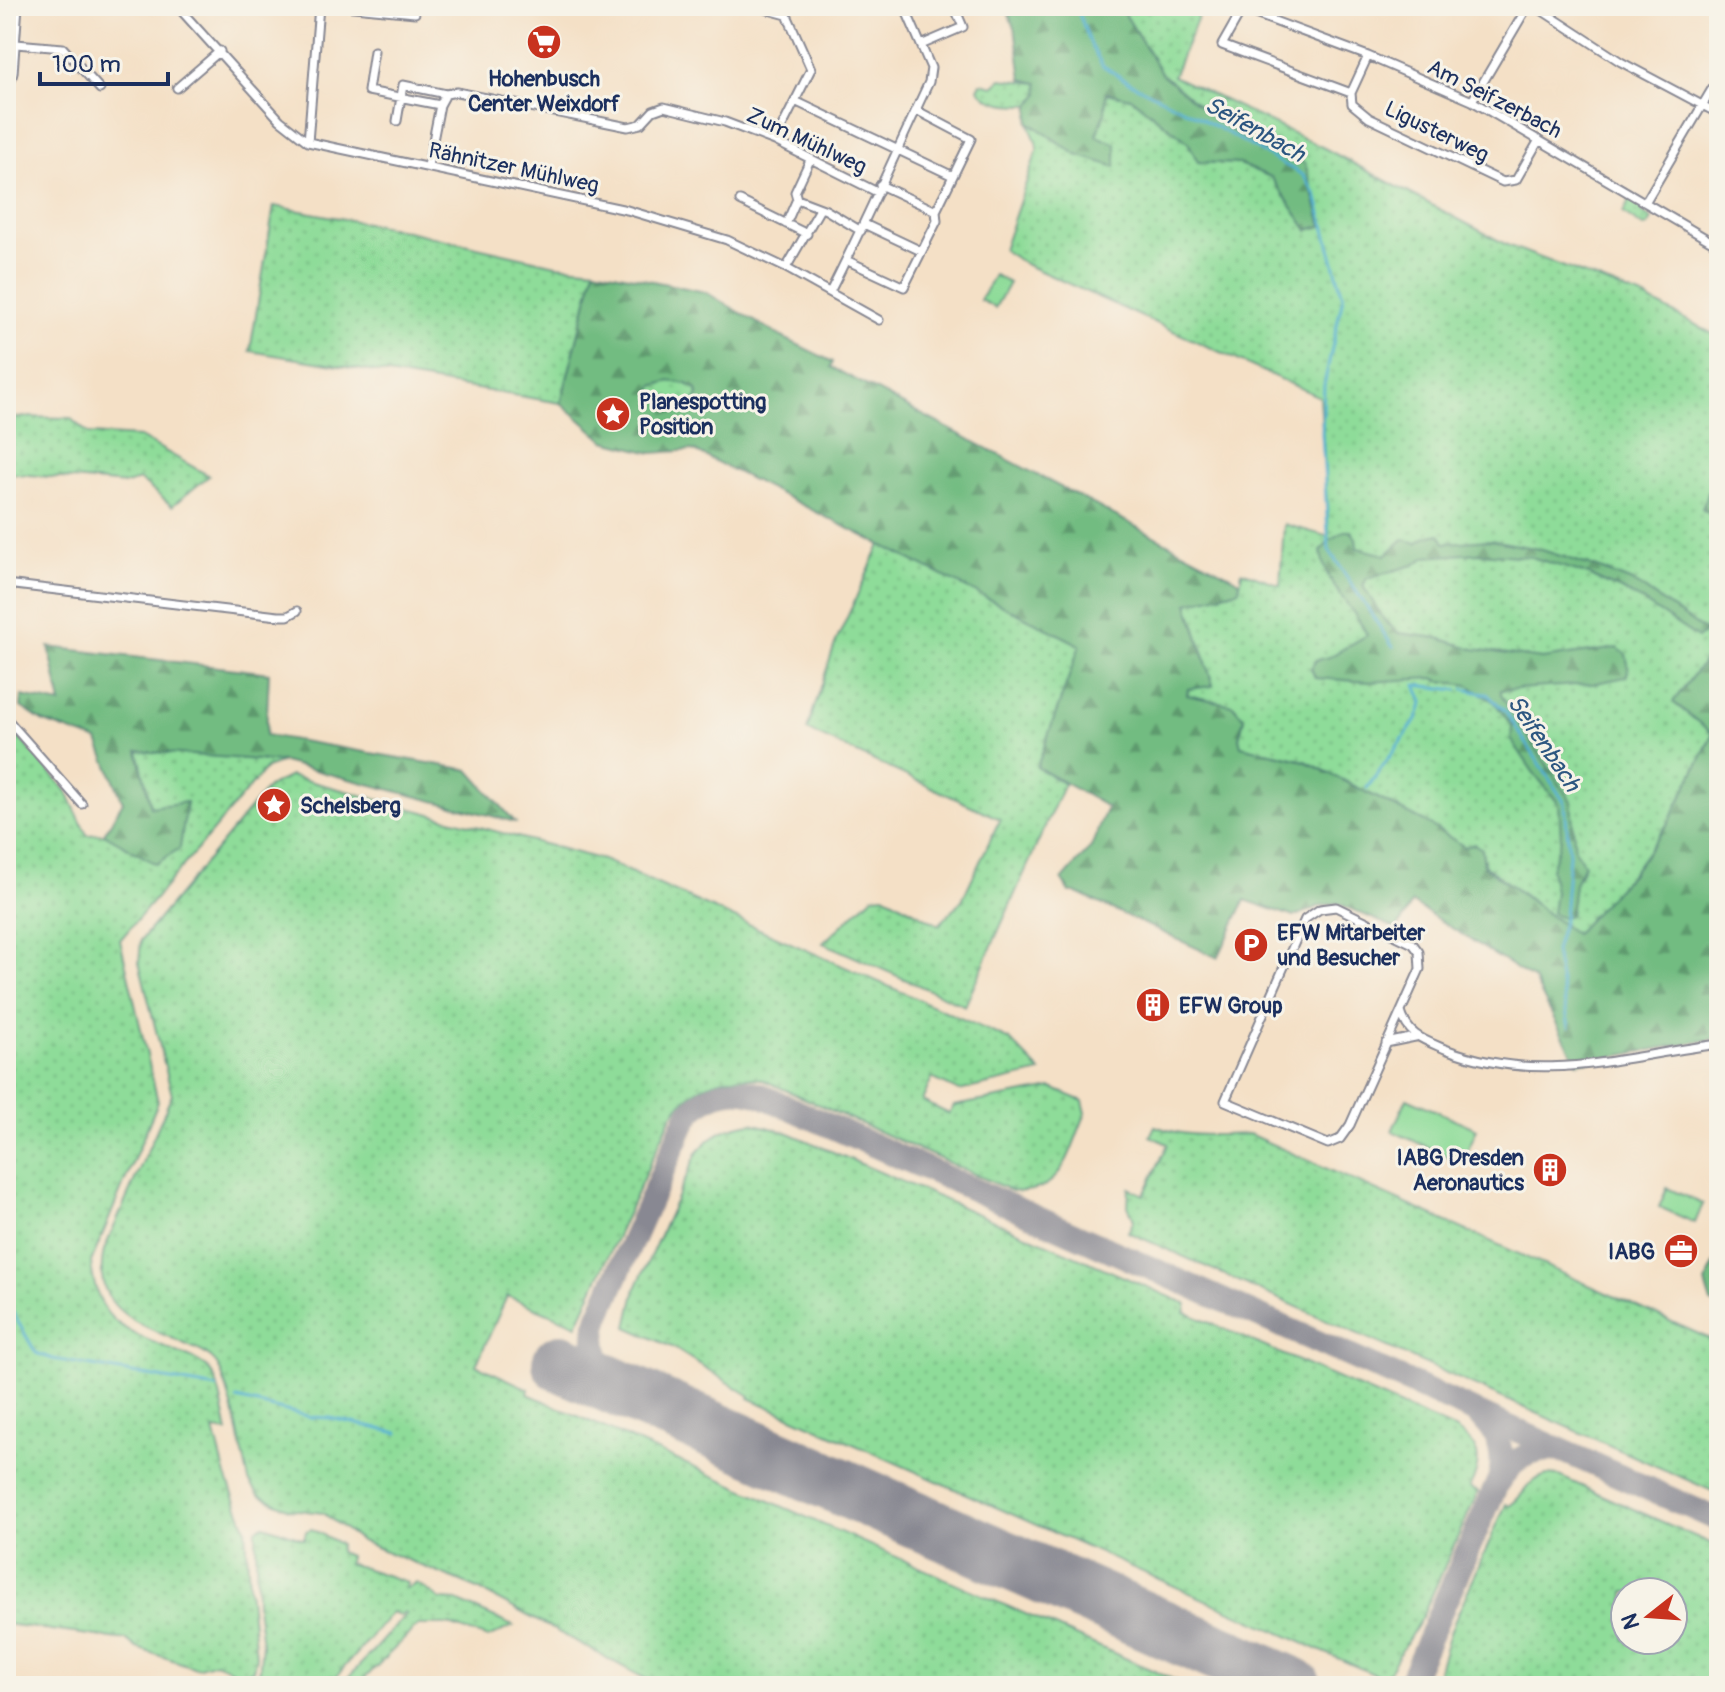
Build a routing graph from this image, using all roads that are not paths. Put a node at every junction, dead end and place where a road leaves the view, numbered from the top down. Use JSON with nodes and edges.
{"nodes":[{"id":1,"x":18,"y":6,"type":"edge"},
{"id":2,"x":177,"y":6,"type":"edge"},
{"id":3,"x":319,"y":6,"type":"edge"},
{"id":4,"x":344,"y":6,"type":"edge"},
{"id":5,"x":754,"y":6,"type":"edge"},
{"id":6,"x":904,"y":6,"type":"edge"},
{"id":7,"x":954,"y":6,"type":"edge"},
{"id":8,"x":1528,"y":6,"type":"edge"},
{"id":9,"x":1535,"y":6,"type":"edge"},
{"id":10,"x":1243,"y":8,"type":"edge"},
{"id":11,"x":415,"y":13,"type":"dead end"},
{"id":12,"x":16,"y":44,"type":"junction"},
{"id":13,"x":921,"y":45,"type":"junction"},
{"id":14,"x":220,"y":51,"type":"junction"},
{"id":15,"x":374,"y":51,"type":"dead end"},
{"id":16,"x":1368,"y":56,"type":"junction"},
{"id":17,"x":1719,"y":77,"type":"edge"},
{"id":18,"x":177,"y":88,"type":"dead end"},
{"id":19,"x":100,"y":89,"type":"dead end"},
{"id":20,"x":1351,"y":93,"type":"junction"},
{"id":21,"x":446,"y":94,"type":"junction"},
{"id":22,"x":401,"y":97,"type":"junction"},
{"id":23,"x":6,"y":98,"type":"edge"},
{"id":24,"x":795,"y":101,"type":"junction"},
{"id":25,"x":1472,"y":101,"type":"junction"},
{"id":26,"x":440,"y":105,"type":"junction"},
{"id":27,"x":1702,"y":105,"type":"junction"},
{"id":28,"x":916,"y":110,"type":"junction"},
{"id":29,"x":1719,"y":114,"type":"edge"},
{"id":30,"x":397,"y":121,"type":"dead end"},
{"id":31,"x":1539,"y":140,"type":"junction"},
{"id":32,"x":775,"y":141,"type":"junction"},
{"id":33,"x":308,"y":142,"type":"junction"},
{"id":34,"x":898,"y":149,"type":"junction"},
{"id":35,"x":810,"y":160,"type":"junction"},
{"id":36,"x":428,"y":166,"type":"junction"},
{"id":37,"x":953,"y":176,"type":"junction"},
{"id":38,"x":878,"y":189,"type":"junction"},
{"id":39,"x":797,"y":199,"type":"junction"},
{"id":40,"x":740,"y":201,"type":"dead end"},
{"id":41,"x":1646,"y":201,"type":"junction"},
{"id":42,"x":820,"y":209,"type":"junction"},
{"id":43,"x":936,"y":211,"type":"junction"},
{"id":44,"x":786,"y":224,"type":"junction"},
{"id":45,"x":863,"y":228,"type":"junction"},
{"id":46,"x":807,"y":234,"type":"junction"},
{"id":47,"x":1719,"y":246,"type":"edge"},
{"id":48,"x":921,"y":251,"type":"junction"},
{"id":49,"x":846,"y":260,"type":"junction"},
{"id":50,"x":786,"y":268,"type":"junction"},
{"id":51,"x":830,"y":292,"type":"junction"},
{"id":52,"x":879,"y":320,"type":"dead end"},
{"id":53,"x":6,"y":584,"type":"edge"},
{"id":54,"x":297,"y":611,"type":"dead end"},
{"id":55,"x":6,"y":718,"type":"edge"},
{"id":56,"x":82,"y":804,"type":"dead end"},
{"id":57,"x":1401,"y":1012,"type":"junction"},
{"id":58,"x":1415,"y":1037,"type":"junction"},
{"id":59,"x":1386,"y":1043,"type":"junction"},
{"id":60,"x":1719,"y":1044,"type":"edge"}],
"edges":[{"from":1,"to":12,"type":"street"},
{"from":2,"to":14,"type":"street","name":"Rähnitzer Mühlweg"},
{"from":3,"to":33,"type":"street"},
{"from":4,"to":11,"type":"street"},
{"from":5,"to":24,"type":"street"},
{"from":6,"to":13,"type":"street"},
{"from":7,"to":13,"type":"street"},
{"from":8,"to":25,"type":"street"},
{"from":9,"to":27,"type":"street"},
{"from":10,"to":16,"type":"street","name":"Am Seifzerbach"},
{"from":10,"to":20,"type":"street"},
{"from":12,"to":19,"type":"street"},
{"from":12,"to":23,"type":"street"},
{"from":13,"to":28,"type":"street"},
{"from":14,"to":18,"type":"street"},
{"from":14,"to":33,"type":"street","name":"Rähnitzer Mühlweg"},
{"from":15,"to":22,"type":"street"},
{"from":16,"to":20,"type":"street"},
{"from":16,"to":25,"type":"street","name":"Am Seifzerbach"},
{"from":17,"to":27,"type":"street"},
{"from":20,"to":31,"type":"street","name":"Ligusterweg"},
{"from":21,"to":22,"type":"street","name":"Zum Mühlweg"},
{"from":21,"to":26,"type":"street"},
{"from":21,"to":32,"type":"street","name":"Zum Mühlweg"},
{"from":22,"to":26,"type":"street"},
{"from":22,"to":30,"type":"street"},
{"from":24,"to":32,"type":"street"},
{"from":24,"to":34,"type":"street"},
{"from":25,"to":31,"type":"street","name":"Am Seifzerbach"},
{"from":26,"to":36,"type":"street"},
{"from":27,"to":29,"type":"street"},
{"from":27,"to":41,"type":"street"},
{"from":28,"to":34,"type":"street"},
{"from":28,"to":37,"type":"street"},
{"from":31,"to":41,"type":"street","name":"Am Seifzerbach"},
{"from":32,"to":35,"type":"street","name":"Zum Mühlweg"},
{"from":33,"to":36,"type":"street","name":"Rähnitzer Mühlweg"},
{"from":34,"to":37,"type":"street"},
{"from":34,"to":38,"type":"street"},
{"from":35,"to":38,"type":"street","name":"Zum Mühlweg"},
{"from":35,"to":39,"type":"street"},
{"from":36,"to":50,"type":"street","name":"Rähnitzer Mühlweg"},
{"from":37,"to":43,"type":"street"},
{"from":38,"to":43,"type":"street","name":"Zum Mühlweg"},
{"from":38,"to":45,"type":"street"},
{"from":39,"to":42,"type":"street"},
{"from":39,"to":44,"type":"street"},
{"from":40,"to":44,"type":"street"},
{"from":41,"to":47,"type":"street","name":"Am Seifzerbach"},
{"from":42,"to":45,"type":"street"},
{"from":42,"to":46,"type":"street"},
{"from":43,"to":48,"type":"street"},
{"from":44,"to":46,"type":"street"},
{"from":45,"to":48,"type":"street"},
{"from":45,"to":49,"type":"street"},
{"from":46,"to":50,"type":"street"},
{"from":48,"to":49,"type":"street"},
{"from":49,"to":51,"type":"street"},
{"from":50,"to":51,"type":"street","name":"Rähnitzer Mühlweg"},
{"from":51,"to":52,"type":"street","name":"Rähnitzer Mühlweg"},
{"from":53,"to":54,"type":"street"},
{"from":55,"to":56,"type":"street"},
{"from":57,"to":58,"type":"street"},
{"from":57,"to":59,"type":"street"},
{"from":57,"to":59,"type":"street"},
{"from":58,"to":59,"type":"street"},
{"from":58,"to":60,"type":"street"}]}
